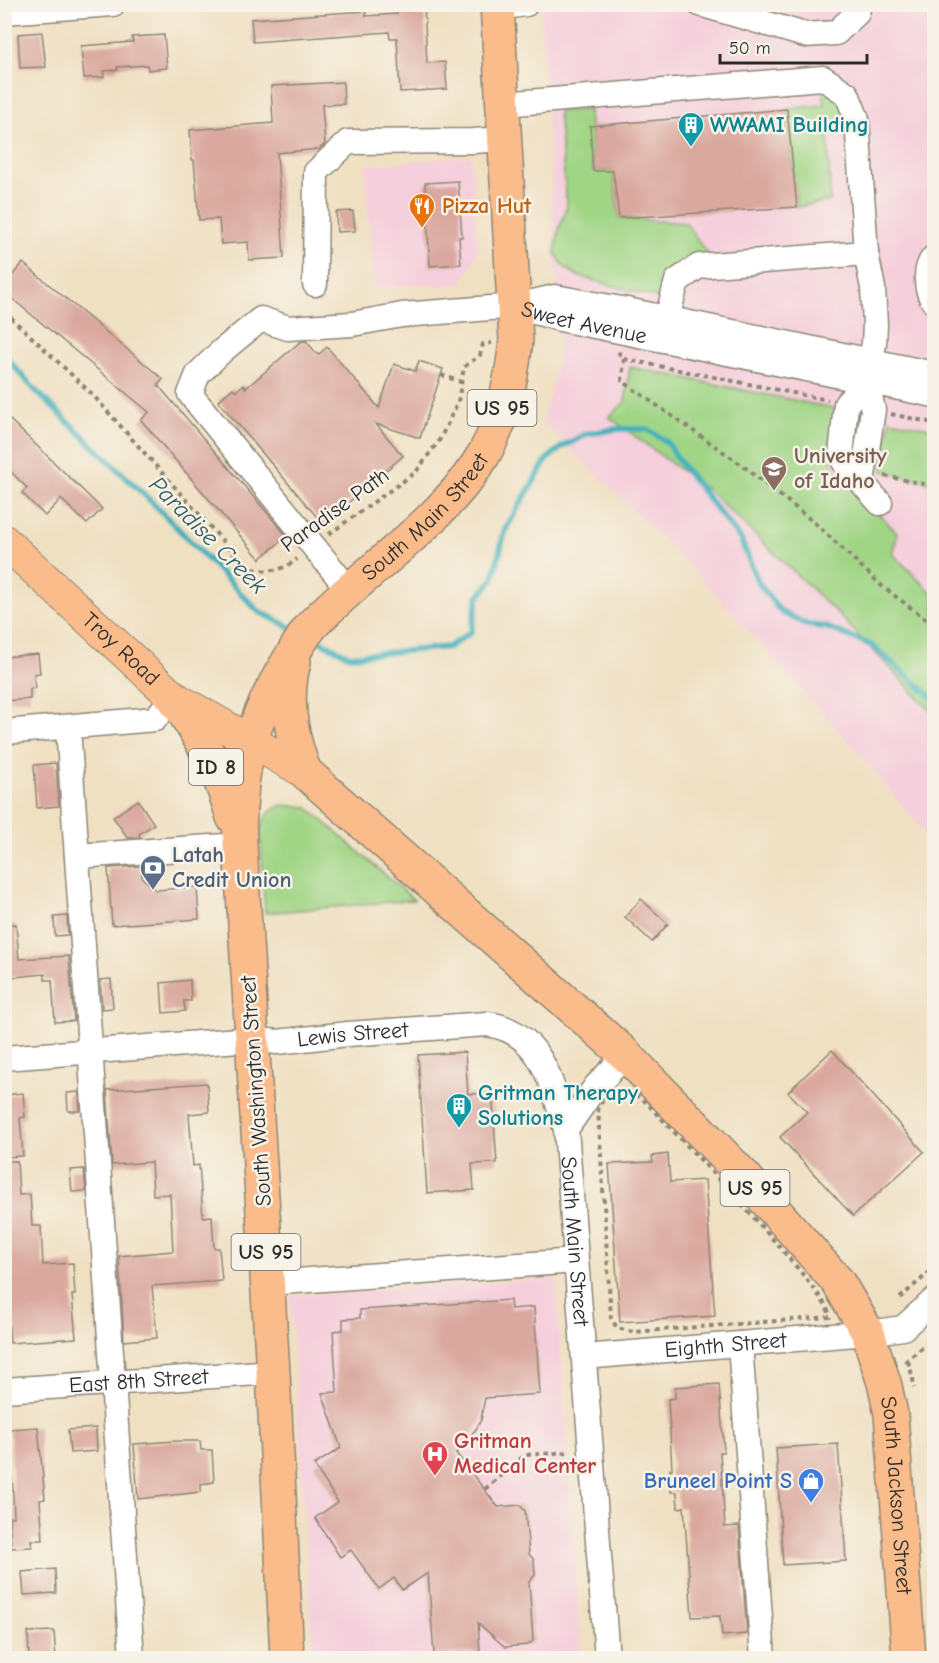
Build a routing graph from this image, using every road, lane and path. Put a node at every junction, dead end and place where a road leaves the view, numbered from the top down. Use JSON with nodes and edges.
{"nodes":[{"id":1,"x":113,"y":4,"type":"edge"},
{"id":2,"x":700,"y":4,"type":"edge"},
{"id":3,"x":859,"y":4,"type":"edge"},
{"id":4,"x":507,"y":6,"type":"edge"},
{"id":5,"x":14,"y":9,"type":"edge"},
{"id":6,"x":503,"y":104,"type":"junction"},
{"id":7,"x":505,"y":139,"type":"junction"},
{"id":8,"x":866,"y":253,"type":"junction"},
{"id":9,"x":934,"y":257,"type":"edge"},
{"id":10,"x":315,"y":284,"type":"dead end"},
{"id":11,"x":934,"y":302,"type":"edge"},
{"id":12,"x":516,"y":306,"type":"junction"},
{"id":13,"x":4,"y":310,"type":"edge"},
{"id":14,"x":668,"y":318,"type":"junction"},
{"id":15,"x":516,"y":341,"type":"junction"},
{"id":16,"x":869,"y":371,"type":"junction"},
{"id":17,"x":934,"y":374,"type":"edge"},
{"id":18,"x":441,"y":375,"type":"dead end"},
{"id":19,"x":461,"y":382,"type":"junction"},
{"id":20,"x":934,"y":395,"type":"edge"},
{"id":21,"x":846,"y":404,"type":"junction"},
{"id":22,"x":873,"y":410,"type":"junction"},
{"id":23,"x":934,"y":423,"type":"edge"},
{"id":24,"x":870,"y":478,"type":"junction"},
{"id":25,"x":934,"y":486,"type":"edge"},
{"id":26,"x":880,"y":502,"type":"dead end"},
{"id":27,"x":4,"y":541,"type":"edge"},
{"id":28,"x":313,"y":545,"type":"junction"},
{"id":29,"x":350,"y":590,"type":"junction"},
{"id":30,"x":934,"y":625,"type":"edge"},
{"id":31,"x":305,"y":636,"type":"junction"},
{"id":32,"x":173,"y":697,"type":"junction"},
{"id":33,"x":68,"y":727,"type":"junction"},
{"id":34,"x":4,"y":732,"type":"edge"},
{"id":35,"x":250,"y":740,"type":"junction"},
{"id":36,"x":305,"y":772,"type":"junction"},
{"id":37,"x":240,"y":845,"type":"junction"},
{"id":38,"x":77,"y":856,"type":"junction"},
{"id":39,"x":252,"y":1039,"type":"junction"},
{"id":40,"x":91,"y":1052,"type":"junction"},
{"id":41,"x":626,"y":1055,"type":"junction"},
{"id":42,"x":4,"y":1058,"type":"edge"},
{"id":43,"x":566,"y":1129,"type":"junction"},
{"id":44,"x":576,"y":1261,"type":"junction"},
{"id":45,"x":268,"y":1283,"type":"junction"},
{"id":46,"x":934,"y":1300,"type":"edge"},
{"id":47,"x":830,"y":1317,"type":"joint"},
{"id":48,"x":868,"y":1333,"type":"junction"},
{"id":49,"x":934,"y":1338,"type":"edge"},
{"id":50,"x":741,"y":1344,"type":"junction"},
{"id":51,"x":584,"y":1357,"type":"junction"},
{"id":52,"x":908,"y":1362,"type":"dead end"},
{"id":53,"x":273,"y":1372,"type":"junction"},
{"id":54,"x":114,"y":1382,"type":"junction"},
{"id":55,"x":4,"y":1390,"type":"edge"},
{"id":56,"x":592,"y":1451,"type":"junction"},
{"id":57,"x":485,"y":1489,"type":"dead end"},
{"id":58,"x":132,"y":1659,"type":"edge"},
{"id":59,"x":287,"y":1659,"type":"edge"},
{"id":60,"x":606,"y":1659,"type":"edge"},
{"id":61,"x":763,"y":1659,"type":"edge"},
{"id":62,"x":909,"y":1659,"type":"edge"}],
"edges":[{"from":1,"to":5,"type":"street"},
{"from":2,"to":3,"type":"street"},
{"from":4,"to":6,"type":"highway","name":"South Main Street","number":"US 95"},
{"from":6,"to":7,"type":"highway","name":"South Main Street","number":"US 95"},
{"from":6,"to":8,"type":"street"},
{"from":7,"to":10,"type":"street"},
{"from":7,"to":12,"type":"highway","name":"South Main Street","number":"US 95"},
{"from":8,"to":14,"type":"street"},
{"from":8,"to":16,"type":"street"},
{"from":9,"to":11,"type":"street"},
{"from":12,"to":14,"type":"street","name":"Sweet Avenue"},
{"from":12,"to":15,"type":"highway","name":"South Main Street","number":"US 95"},
{"from":12,"to":16,"type":"street","name":"Sweet Avenue"},
{"from":12,"to":28,"type":"street"},
{"from":13,"to":28,"type":"path","name":"Paradise Path"},
{"from":14,"to":16,"type":"street","name":"Sweet Avenue"},
{"from":15,"to":19,"type":"path","name":"Paradise Path"},
{"from":15,"to":29,"type":"highway","name":"South Main Street","number":"US 95"},
{"from":16,"to":17,"type":"street","name":"Sweet Avenue"},
{"from":16,"to":20,"type":"street","name":"Sweet Avenue"},
{"from":16,"to":21,"type":"street"},
{"from":16,"to":22,"type":"street"},
{"from":18,"to":19,"type":"path"},
{"from":19,"to":28,"type":"path","name":"Paradise Path"},
{"from":21,"to":24,"type":"street"},
{"from":21,"to":30,"type":"path"},
{"from":22,"to":23,"type":"path"},
{"from":22,"to":24,"type":"street"},
{"from":24,"to":25,"type":"path"},
{"from":24,"to":26,"type":"street"},
{"from":27,"to":32,"type":"main road","name":"Troy Road","number":"ID 8"},
{"from":28,"to":29,"type":"street"},
{"from":29,"to":31,"type":"highway","name":"South Main Street","number":"US 95"},
{"from":31,"to":35,"type":"highway","name":"South Main Street","number":"US 95"},
{"from":31,"to":36,"type":"highway"},
{"from":32,"to":33,"type":"street"},
{"from":32,"to":35,"type":"main road","name":"Troy Road","number":"ID 8"},
{"from":32,"to":37,"type":"highway","number":"ID 8"},
{"from":33,"to":34,"type":"street"},
{"from":33,"to":38,"type":"street"},
{"from":35,"to":36,"type":"main road","number":"ID 8"},
{"from":35,"to":37,"type":"highway","name":"South Washington Street","number":"US 95"},
{"from":36,"to":41,"type":"highway","number":"US 95"},
{"from":37,"to":38,"type":"street"},
{"from":37,"to":39,"type":"highway","name":"South Washington Street","number":"US 95"},
{"from":38,"to":40,"type":"street"},
{"from":39,"to":40,"type":"street","name":"Lewis Street"},
{"from":39,"to":43,"type":"street","name":"Lewis Street"},
{"from":39,"to":45,"type":"highway","name":"South Washington Street","number":"US 95"},
{"from":40,"to":42,"type":"street","name":"Lewis Street"},
{"from":40,"to":54,"type":"street"},
{"from":41,"to":43,"type":"street","name":"South Main Street"},
{"from":41,"to":48,"type":"highway","number":"US 95"},
{"from":43,"to":44,"type":"street","name":"South Main Street"},
{"from":44,"to":45,"type":"street"},
{"from":44,"to":51,"type":"street","name":"South Main Street"},
{"from":45,"to":53,"type":"highway","name":"South Washington Street","number":"US 95"},
{"from":46,"to":48,"type":"street","name":"Eighth Street"},
{"from":47,"to":47,"type":"path"},
{"from":48,"to":50,"type":"street","name":"Eighth Street"},
{"from":48,"to":62,"type":"highway","name":"South Jackson Street","number":"US 95"},
{"from":49,"to":52,"type":"path"},
{"from":50,"to":51,"type":"street","name":"Eighth Street"},
{"from":50,"to":61,"type":"street"},
{"from":51,"to":56,"type":"street","name":"South Main Street"},
{"from":53,"to":54,"type":"street","name":"East 8th Street"},
{"from":53,"to":59,"type":"highway","name":"South Washington Street","number":"US 95"},
{"from":54,"to":55,"type":"street","name":"East 8th Street"},
{"from":54,"to":58,"type":"street"},
{"from":56,"to":57,"type":"path"},
{"from":56,"to":60,"type":"street","name":"South Main Street"}]}
